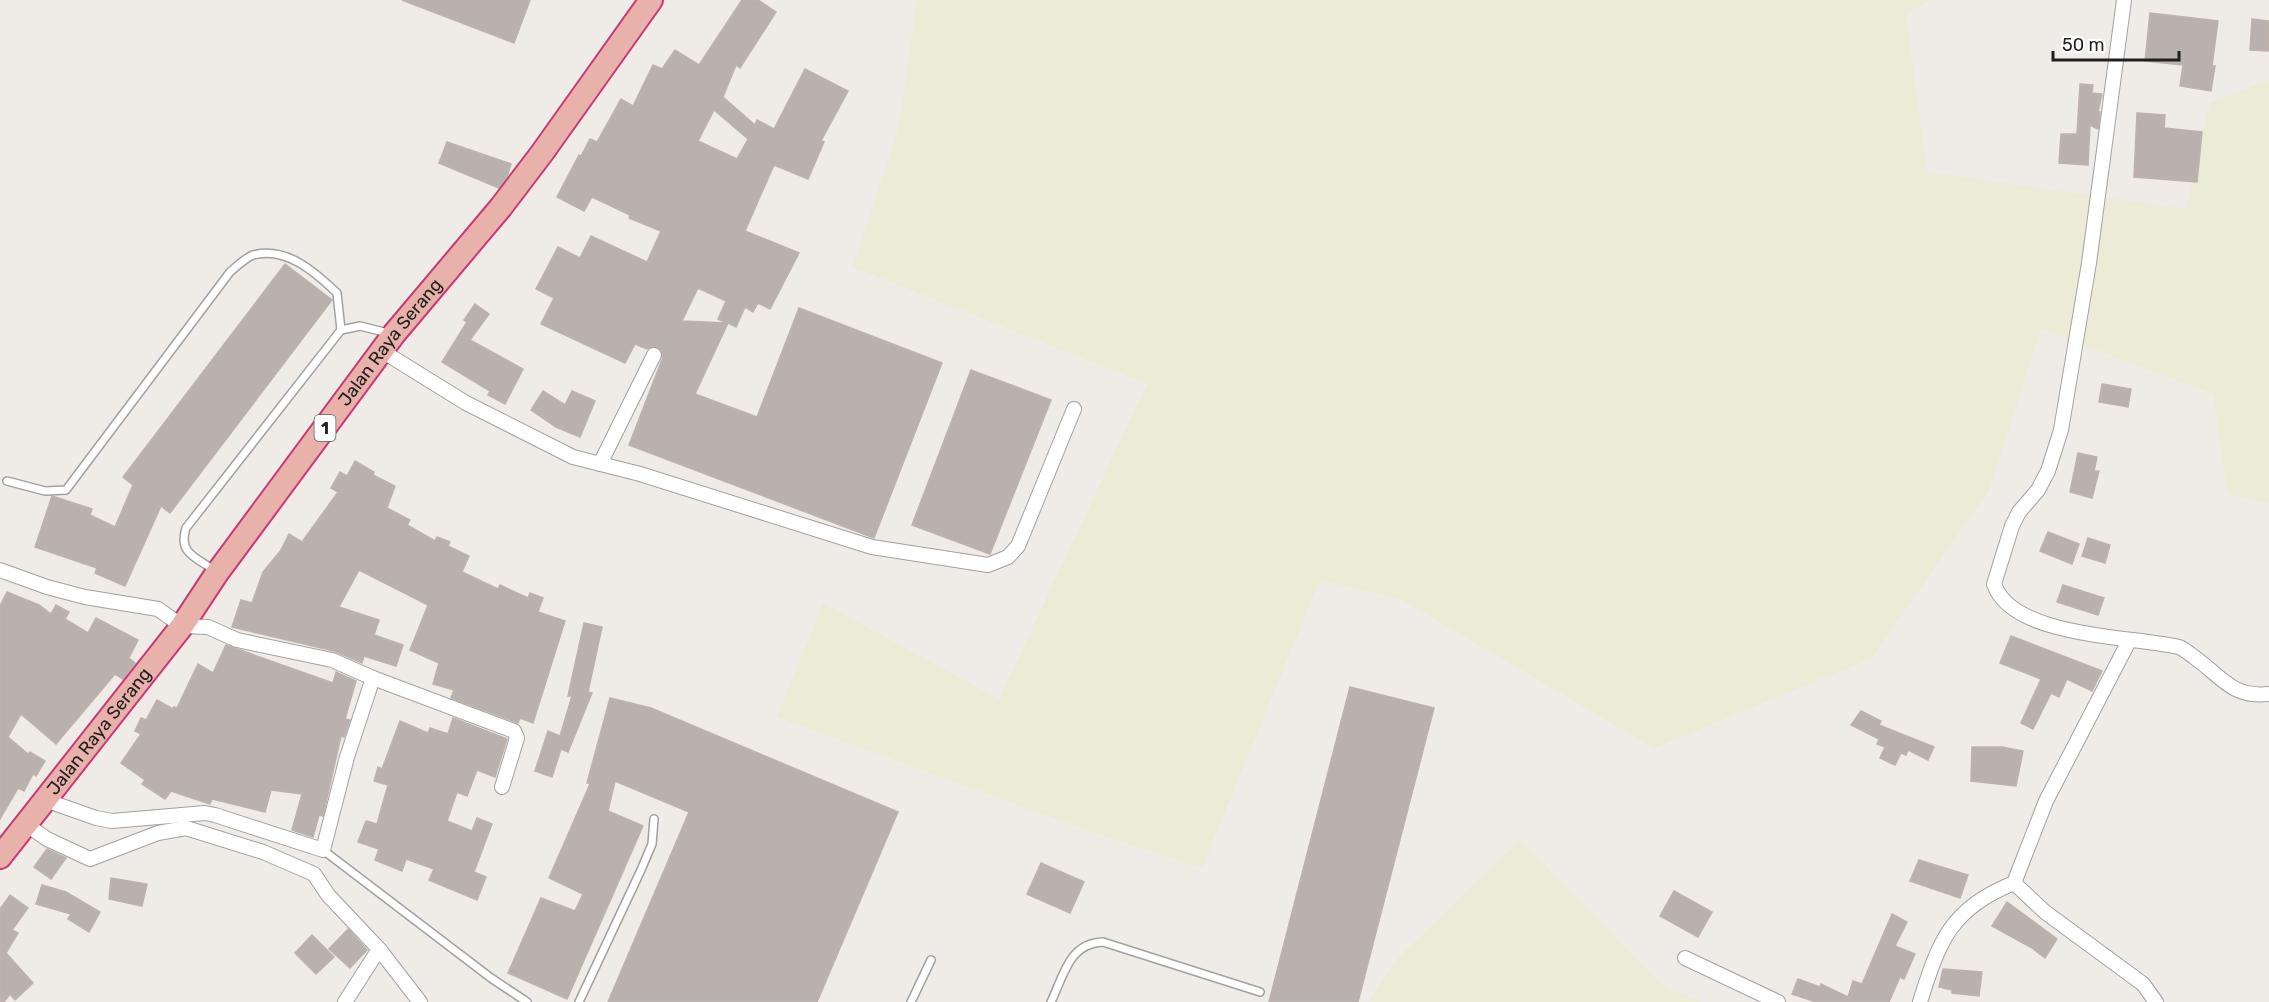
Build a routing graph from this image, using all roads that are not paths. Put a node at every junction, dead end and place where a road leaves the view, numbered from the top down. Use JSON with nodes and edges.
{"nodes":[{"id":1,"x":2124,"y":0,"type":"edge"},
{"id":2,"x":649,"y":1,"type":"edge"},
{"id":3,"x":341,"y":330,"type":"junction"},
{"id":4,"x":388,"y":343,"type":"junction"},
{"id":5,"x":654,"y":355,"type":"dead end"},
{"id":6,"x":1074,"y":409,"type":"dead end"},
{"id":7,"x":600,"y":464,"type":"junction"},
{"id":8,"x":7,"y":481,"type":"dead end"},
{"id":9,"x":0,"y":570,"type":"edge"},
{"id":10,"x":217,"y":573,"type":"junction"},
{"id":11,"x":182,"y":626,"type":"junction"},
{"id":12,"x":2129,"y":641,"type":"junction"},
{"id":13,"x":373,"y":678,"type":"junction"},
{"id":14,"x":2269,"y":694,"type":"edge"},
{"id":15,"x":502,"y":787,"type":"dead end"},
{"id":16,"x":45,"y":800,"type":"junction"},
{"id":17,"x":654,"y":819,"type":"dead end"},
{"id":18,"x":27,"y":825,"type":"junction"},
{"id":19,"x":323,"y":850,"type":"junction"},
{"id":20,"x":0,"y":857,"type":"edge"},
{"id":21,"x":2014,"y":883,"type":"junction"},
{"id":22,"x":379,"y":949,"type":"junction"},
{"id":23,"x":1685,"y":958,"type":"dead end"},
{"id":24,"x":931,"y":960,"type":"dead end"},
{"id":25,"x":1260,"y":992,"type":"dead end"},
{"id":26,"x":345,"y":1002,"type":"edge"},
{"id":27,"x":420,"y":1002,"type":"edge"},
{"id":28,"x":527,"y":1002,"type":"edge"},
{"id":29,"x":579,"y":1002,"type":"edge"},
{"id":30,"x":911,"y":1002,"type":"edge"},
{"id":31,"x":1051,"y":1002,"type":"edge"},
{"id":32,"x":1778,"y":1002,"type":"edge"},
{"id":33,"x":1920,"y":1002,"type":"edge"},
{"id":34,"x":2156,"y":1002,"type":"edge"}],
"edges":[{"from":1,"to":12,"type":"street"},
{"from":2,"to":4,"type":"highway","name":"Jalan Raya Serang","number":"1"},
{"from":3,"to":4,"type":"lane"},
{"from":3,"to":8,"type":"lane"},
{"from":3,"to":10,"type":"lane"},
{"from":4,"to":7,"type":"street"},
{"from":4,"to":10,"type":"highway","name":"Jalan Raya Serang","number":"1"},
{"from":5,"to":7,"type":"street"},
{"from":6,"to":7,"type":"street"},
{"from":9,"to":11,"type":"street"},
{"from":10,"to":11,"type":"highway","name":"Jalan Raya Serang","number":"1"},
{"from":11,"to":13,"type":"street"},
{"from":11,"to":16,"type":"highway","name":"Jalan Raya Serang","number":"1"},
{"from":12,"to":14,"type":"street"},
{"from":12,"to":21,"type":"street"},
{"from":13,"to":15,"type":"street"},
{"from":13,"to":19,"type":"street"},
{"from":16,"to":18,"type":"highway","name":"Jalan Raya Serang","number":"1"},
{"from":16,"to":19,"type":"street"},
{"from":17,"to":29,"type":"lane"},
{"from":18,"to":20,"type":"highway","name":"Jalan Raya Serang","number":"1"},
{"from":18,"to":22,"type":"street"},
{"from":19,"to":28,"type":"lane"},
{"from":21,"to":33,"type":"street"},
{"from":21,"to":34,"type":"street"},
{"from":22,"to":26,"type":"street"},
{"from":22,"to":27,"type":"street"},
{"from":23,"to":32,"type":"street"},
{"from":24,"to":30,"type":"lane"},
{"from":25,"to":31,"type":"lane"}]}
